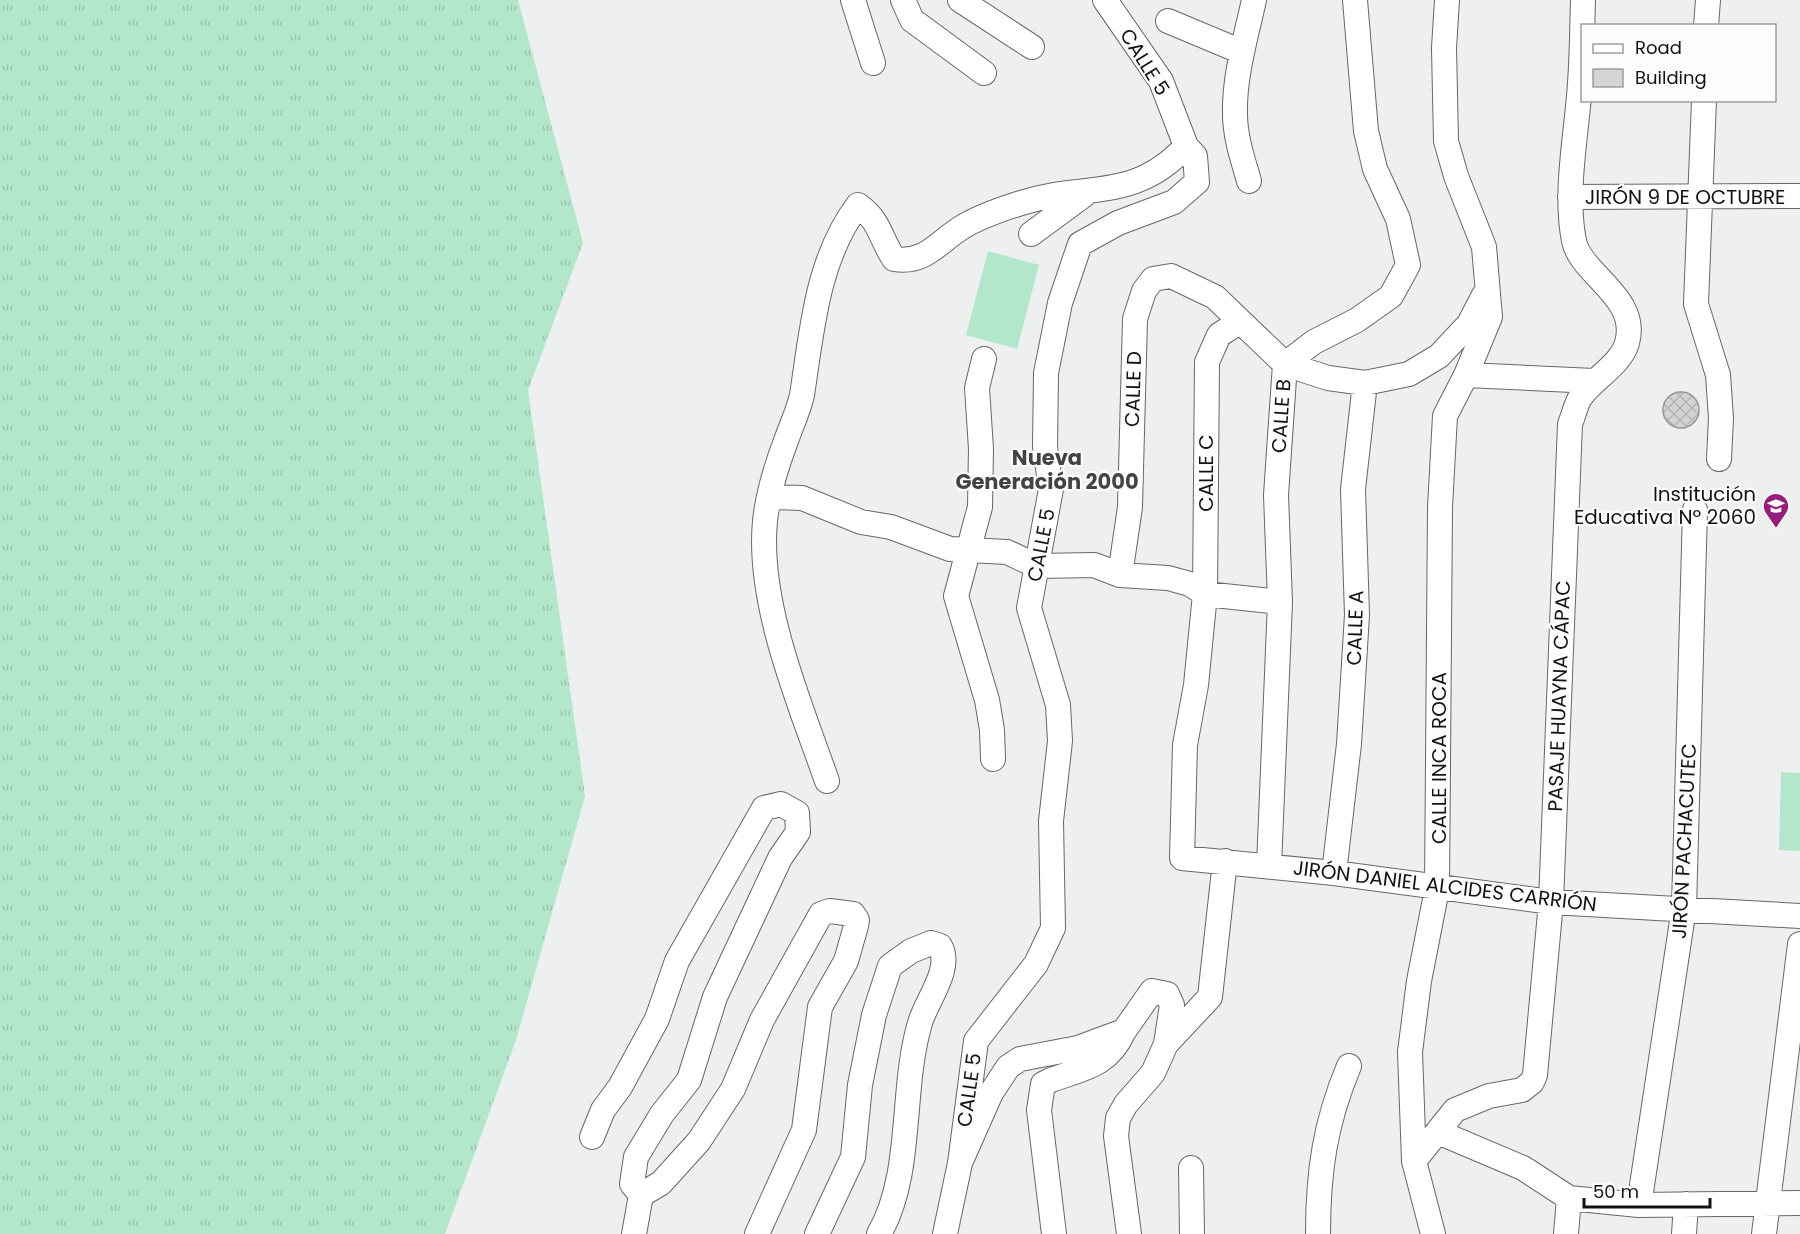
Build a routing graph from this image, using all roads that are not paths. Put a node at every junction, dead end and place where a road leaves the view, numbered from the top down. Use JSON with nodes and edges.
{"nodes":[{"id":1,"x":853,"y":0,"type":"edge"},
{"id":2,"x":903,"y":0,"type":"edge"},
{"id":3,"x":960,"y":0,"type":"edge"},
{"id":4,"x":1105,"y":0,"type":"edge"},
{"id":5,"x":1254,"y":0,"type":"edge"},
{"id":6,"x":1354,"y":0,"type":"edge"},
{"id":7,"x":1447,"y":0,"type":"edge"},
{"id":8,"x":1583,"y":0,"type":"edge"},
{"id":9,"x":1708,"y":0,"type":"edge"},
{"id":10,"x":1168,"y":21,"type":"dead end"},
{"id":11,"x":1583,"y":24,"type":"edge"},
{"id":12,"x":1706,"y":24,"type":"edge"},
{"id":13,"x":1032,"y":47,"type":"dead end"},
{"id":14,"x":1242,"y":52,"type":"junction"},
{"id":15,"x":873,"y":63,"type":"dead end"},
{"id":16,"x":984,"y":73,"type":"dead end"},
{"id":17,"x":1581,"y":82,"type":"edge"},
{"id":18,"x":1704,"y":102,"type":"edge"},
{"id":19,"x":1186,"y":146,"type":"junction"},
{"id":20,"x":1249,"y":182,"type":"dead end"},
{"id":21,"x":1088,"y":191,"type":"junction"},
{"id":22,"x":1702,"y":196,"type":"junction"},
{"id":23,"x":1800,"y":196,"type":"edge"},
{"id":24,"x":1570,"y":197,"type":"junction"},
{"id":25,"x":1031,"y":234,"type":"dead end"},
{"id":26,"x":1487,"y":287,"type":"junction"},
{"id":27,"x":1239,"y":322,"type":"junction"},
{"id":28,"x":984,"y":359,"type":"dead end"},
{"id":29,"x":1285,"y":364,"type":"junction"},
{"id":30,"x":1467,"y":375,"type":"junction"},
{"id":31,"x":1594,"y":381,"type":"junction"},
{"id":32,"x":1365,"y":383,"type":"junction"},
{"id":33,"x":1719,"y":459,"type":"dead end"},
{"id":34,"x":768,"y":504,"type":"junction"},
{"id":35,"x":1695,"y":510,"type":"dead end"},
{"id":36,"x":969,"y":549,"type":"junction"},
{"id":37,"x":1037,"y":566,"type":"junction"},
{"id":38,"x":1120,"y":575,"type":"junction"},
{"id":39,"x":1205,"y":594,"type":"junction"},
{"id":40,"x":1280,"y":603,"type":"junction"},
{"id":41,"x":993,"y":759,"type":"dead end"},
{"id":42,"x":827,"y":781,"type":"dead end"},
{"id":43,"x":1182,"y":858,"type":"joint"},
{"id":44,"x":1225,"y":861,"type":"junction"},
{"id":45,"x":1269,"y":866,"type":"junction"},
{"id":46,"x":1334,"y":873,"type":"junction"},
{"id":47,"x":1437,"y":889,"type":"junction"},
{"id":48,"x":1551,"y":902,"type":"junction"},
{"id":49,"x":1684,"y":908,"type":"junction"},
{"id":50,"x":1800,"y":916,"type":"edge"},
{"id":51,"x":1800,"y":944,"type":"edge"},
{"id":52,"x":1124,"y":1031,"type":"junction"},
{"id":53,"x":1166,"y":1044,"type":"junction"},
{"id":54,"x":1348,"y":1066,"type":"dead end"},
{"id":55,"x":1438,"y":1132,"type":"junction"},
{"id":56,"x":592,"y":1137,"type":"dead end"},
{"id":57,"x":1414,"y":1161,"type":"junction"},
{"id":58,"x":960,"y":1163,"type":"junction"},
{"id":59,"x":1191,"y":1168,"type":"dead end"},
{"id":60,"x":641,"y":1195,"type":"junction"},
{"id":61,"x":1569,"y":1198,"type":"junction"},
{"id":62,"x":1768,"y":1202,"type":"junction"},
{"id":63,"x":1800,"y":1203,"type":"edge"},
{"id":64,"x":1686,"y":1204,"type":"junction"},
{"id":65,"x":1639,"y":1205,"type":"junction"},
{"id":66,"x":634,"y":1234,"type":"edge"},
{"id":67,"x":758,"y":1234,"type":"edge"},
{"id":68,"x":817,"y":1234,"type":"edge"},
{"id":69,"x":879,"y":1234,"type":"edge"},
{"id":70,"x":945,"y":1234,"type":"edge"},
{"id":71,"x":1054,"y":1234,"type":"edge"},
{"id":72,"x":1129,"y":1234,"type":"edge"},
{"id":73,"x":1192,"y":1234,"type":"edge"},
{"id":74,"x":1317,"y":1234,"type":"edge"},
{"id":75,"x":1433,"y":1234,"type":"edge"},
{"id":76,"x":1566,"y":1234,"type":"edge"},
{"id":77,"x":1684,"y":1234,"type":"edge"},
{"id":78,"x":1764,"y":1234,"type":"edge"}],
"edges":[{"from":1,"to":15,"type":"street"},
{"from":2,"to":16,"type":"street"},
{"from":3,"to":13,"type":"street"},
{"from":4,"to":19,"type":"street","name":"CALLE 5"},
{"from":5,"to":14,"type":"street"},
{"from":6,"to":29,"type":"street","name":"CALLE B"},
{"from":7,"to":26,"type":"street","name":"CALLE INCA ROCA"},
{"from":8,"to":11,"type":"street","name":"PASAJE HUAYNA CÁPAC"},
{"from":9,"to":12,"type":"street"},
{"from":10,"to":14,"type":"street"},
{"from":14,"to":20,"type":"street"},
{"from":17,"to":24,"type":"street","name":"PASAJE HUAYNA CÁPAC"},
{"from":18,"to":22,"type":"street"},
{"from":19,"to":21,"type":"street"},
{"from":19,"to":37,"type":"street","name":"CALLE 5"},
{"from":21,"to":25,"type":"street"},
{"from":21,"to":34,"type":"street"},
{"from":22,"to":23,"type":"street","name":"JIRÓN 9 DE OCTUBRE"},
{"from":22,"to":24,"type":"street","name":"JIRÓN 9 DE OCTUBRE"},
{"from":22,"to":33,"type":"street"},
{"from":24,"to":31,"type":"street","name":"PASAJE HUAYNA CÁPAC"},
{"from":26,"to":30,"type":"street","name":"CALLE INCA ROCA"},
{"from":26,"to":32,"type":"street"},
{"from":27,"to":29,"type":"street"},
{"from":27,"to":38,"type":"street","name":"CALLE D"},
{"from":27,"to":39,"type":"street","name":"CALLE C"},
{"from":28,"to":36,"type":"street"},
{"from":29,"to":32,"type":"street"},
{"from":29,"to":40,"type":"street","name":"CALLE B"},
{"from":30,"to":31,"type":"street"},
{"from":30,"to":47,"type":"street","name":"CALLE INCA ROCA"},
{"from":31,"to":48,"type":"street","name":"PASAJE HUAYNA CÁPAC"},
{"from":32,"to":46,"type":"street","name":"CALLE A"},
{"from":34,"to":36,"type":"street"},
{"from":34,"to":42,"type":"street"},
{"from":35,"to":49,"type":"street","name":"JIRÓN PACHACUTEC"},
{"from":36,"to":37,"type":"street"},
{"from":36,"to":41,"type":"street"},
{"from":37,"to":38,"type":"street"},
{"from":37,"to":58,"type":"street","name":"CALLE 5"},
{"from":38,"to":39,"type":"street"},
{"from":39,"to":40,"type":"street"},
{"from":39,"to":43,"type":"street","name":"CALLE C"},
{"from":40,"to":45,"type":"street","name":"CALLE B"},
{"from":43,"to":44,"type":"street","name":"JIRÓN DANIEL ALCIDES CARRIÓN"},
{"from":44,"to":45,"type":"street","name":"JIRÓN DANIEL ALCIDES CARRIÓN"},
{"from":44,"to":53,"type":"street"},
{"from":45,"to":46,"type":"street","name":"JIRÓN DANIEL ALCIDES CARRIÓN"},
{"from":46,"to":47,"type":"street","name":"JIRÓN DANIEL ALCIDES CARRIÓN"},
{"from":47,"to":48,"type":"street","name":"JIRÓN DANIEL ALCIDES CARRIÓN"},
{"from":47,"to":57,"type":"street","name":"CALLE INCA ROCA"},
{"from":48,"to":49,"type":"street","name":"JIRÓN DANIEL ALCIDES CARRIÓN"},
{"from":48,"to":55,"type":"street","name":"PASAJE HUAYNA CÁPAC"},
{"from":49,"to":50,"type":"street","name":"JIRÓN DANIEL ALCIDES CARRIÓN"},
{"from":49,"to":65,"type":"street","name":"JIRÓN PACHACUTEC"},
{"from":51,"to":62,"type":"street"},
{"from":52,"to":53,"type":"street"},
{"from":52,"to":58,"type":"street"},
{"from":52,"to":71,"type":"street"},
{"from":53,"to":72,"type":"street"},
{"from":54,"to":74,"type":"street"},
{"from":55,"to":57,"type":"street","name":"PASAJE HUAYNA CÁPAC"},
{"from":55,"to":61,"type":"street"},
{"from":56,"to":60,"type":"street"},
{"from":57,"to":75,"type":"street","name":"CALLE INCA ROCA"},
{"from":58,"to":70,"type":"street"},
{"from":59,"to":73,"type":"street"},
{"from":60,"to":66,"type":"street"},
{"from":60,"to":67,"type":"street"},
{"from":61,"to":65,"type":"street"},
{"from":61,"to":76,"type":"street"},
{"from":62,"to":63,"type":"street"},
{"from":62,"to":64,"type":"street"},
{"from":62,"to":78,"type":"street"},
{"from":64,"to":65,"type":"street"},
{"from":64,"to":77,"type":"street"},
{"from":68,"to":69,"type":"street"}]}
